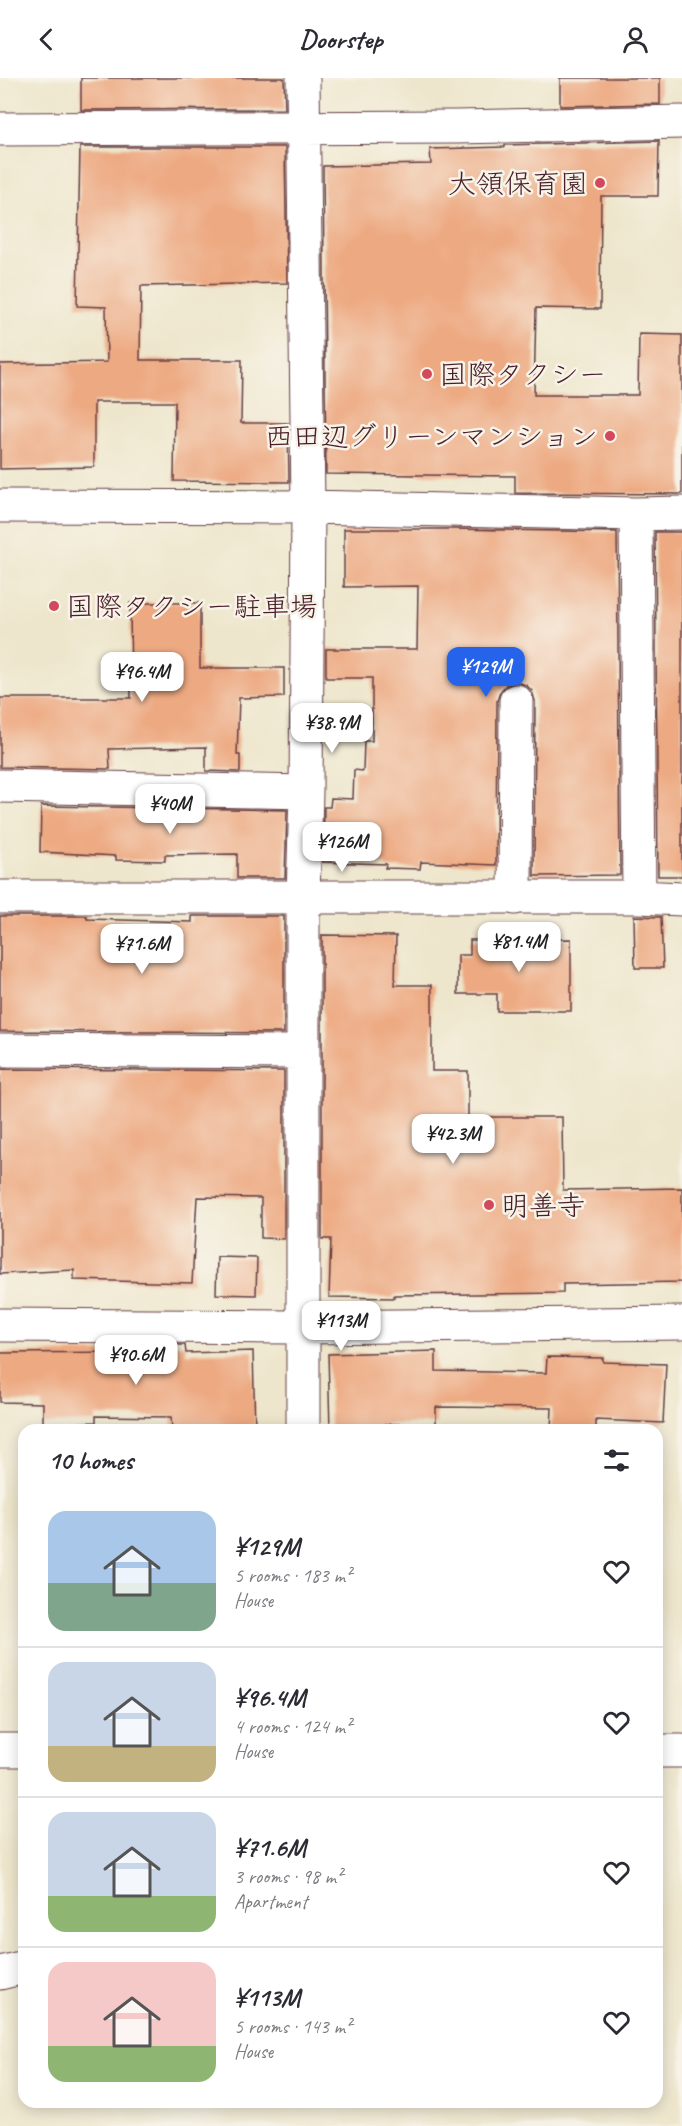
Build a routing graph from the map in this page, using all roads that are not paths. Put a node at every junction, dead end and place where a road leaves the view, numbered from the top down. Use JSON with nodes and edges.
{"nodes":[{"id":1,"x":303,"y":78,"type":"edge"},
{"id":2,"x":682,"y":122,"type":"edge"},
{"id":3,"x":303,"y":128,"type":"junction"},
{"id":4,"x":0,"y":129,"type":"edge"},
{"id":5,"x":0,"y":506,"type":"edge"},
{"id":6,"x":308,"y":507,"type":"junction"},
{"id":7,"x":682,"y":513,"type":"edge"},
{"id":8,"x":636,"y":514,"type":"junction"},
{"id":9,"x":516,"y":701,"type":"dead end"},
{"id":10,"x":0,"y":786,"type":"edge"},
{"id":11,"x":306,"y":792,"type":"junction"},
{"id":12,"x":0,"y":897,"type":"edge"},
{"id":13,"x":639,"y":897,"type":"junction"},
{"id":14,"x":303,"y":898,"type":"junction"},
{"id":15,"x":516,"y":898,"type":"junction"},
{"id":16,"x":682,"y":899,"type":"edge"},
{"id":17,"x":0,"y":1050,"type":"edge"},
{"id":18,"x":303,"y":1052,"type":"junction"},
{"id":19,"x":682,"y":1323,"type":"edge"},
{"id":20,"x":0,"y":1325,"type":"edge"},
{"id":21,"x":302,"y":1328,"type":"junction"},
{"id":22,"x":303,"y":1424,"type":"edge"},
{"id":23,"x":0,"y":1750,"type":"edge"},
{"id":24,"x":18,"y":1750,"type":"edge"},
{"id":25,"x":663,"y":1751,"type":"edge"},
{"id":26,"x":682,"y":1751,"type":"edge"},
{"id":27,"x":18,"y":1968,"type":"edge"},
{"id":28,"x":0,"y":1973,"type":"edge"}],
"edges":[{"from":1,"to":3,"type":"street"},
{"from":2,"to":3,"type":"street"},
{"from":3,"to":4,"type":"street"},
{"from":3,"to":6,"type":"street"},
{"from":5,"to":6,"type":"street"},
{"from":6,"to":8,"type":"street"},
{"from":6,"to":11,"type":"street"},
{"from":7,"to":8,"type":"street"},
{"from":8,"to":13,"type":"street"},
{"from":9,"to":15,"type":"street"},
{"from":10,"to":11,"type":"street"},
{"from":11,"to":14,"type":"street"},
{"from":12,"to":14,"type":"street"},
{"from":13,"to":15,"type":"street"},
{"from":13,"to":16,"type":"street"},
{"from":14,"to":15,"type":"street"},
{"from":14,"to":18,"type":"street"},
{"from":17,"to":18,"type":"street"},
{"from":18,"to":21,"type":"street"},
{"from":19,"to":21,"type":"street"},
{"from":20,"to":21,"type":"street"},
{"from":21,"to":22,"type":"street"},
{"from":23,"to":24,"type":"street"},
{"from":25,"to":26,"type":"street"},
{"from":27,"to":28,"type":"street"}]}
